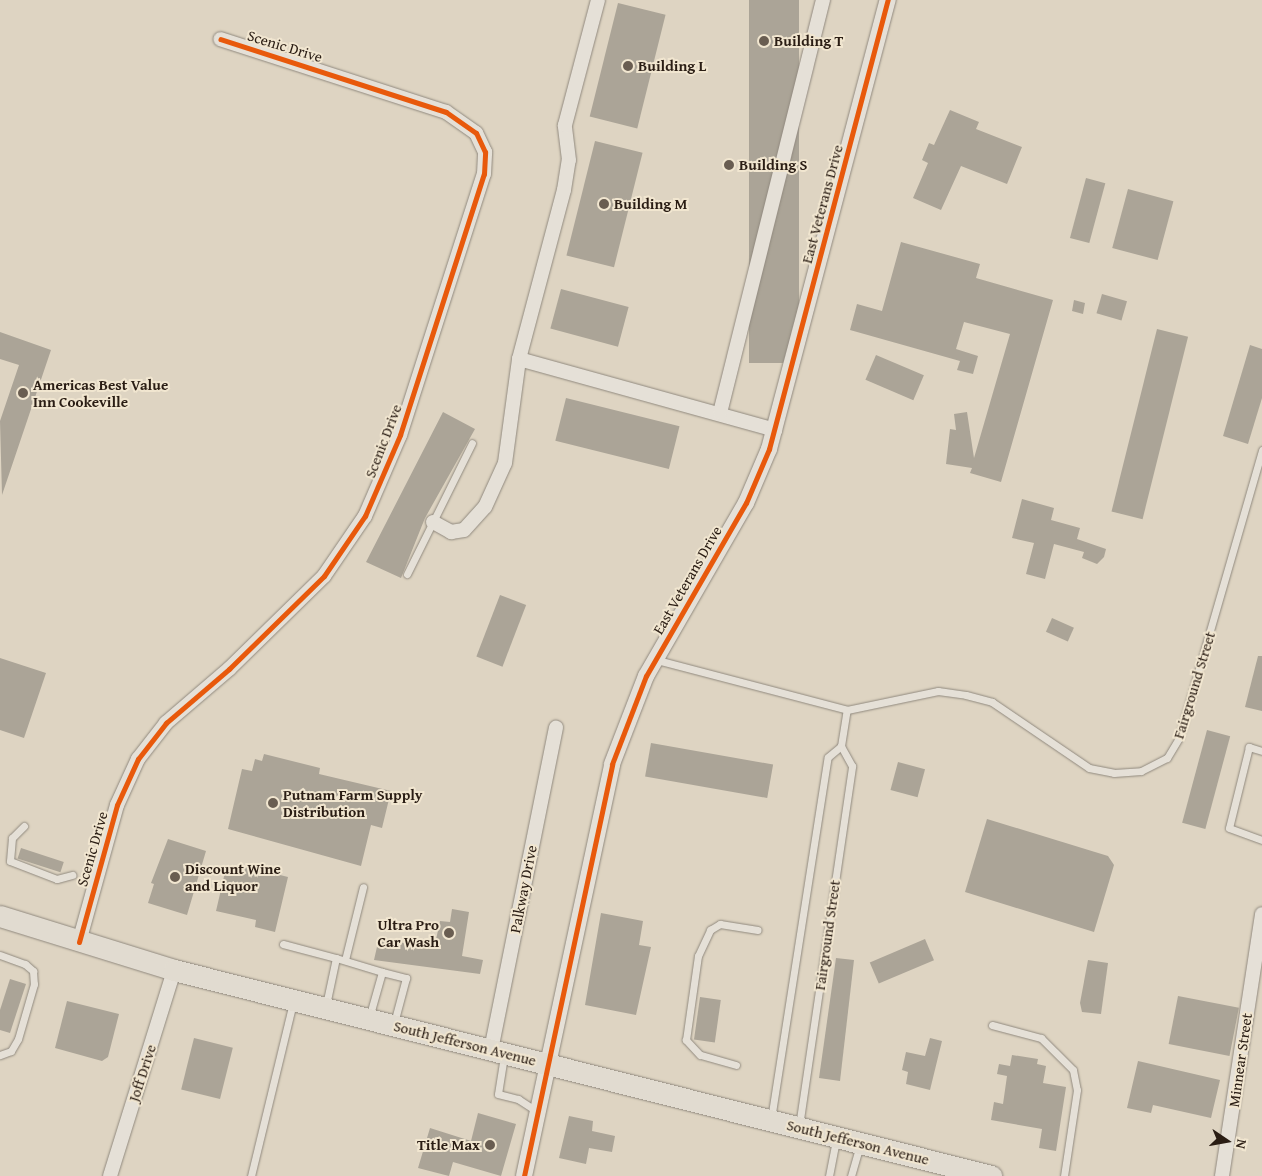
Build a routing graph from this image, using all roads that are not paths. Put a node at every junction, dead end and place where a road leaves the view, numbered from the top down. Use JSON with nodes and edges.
{"nodes":[{"id":1,"x":598,"y":0,"type":"edge"},
{"id":2,"x":823,"y":0,"type":"edge"},
{"id":3,"x":888,"y":0,"type":"edge"},
{"id":4,"x":220,"y":39,"type":"dead end"},
{"id":5,"x":519,"y":358,"type":"junction"},
{"id":6,"x":720,"y":413,"type":"junction"},
{"id":7,"x":775,"y":430,"type":"junction"},
{"id":8,"x":472,"y":443,"type":"dead end"},
{"id":9,"x":1262,"y":450,"type":"edge"},
{"id":10,"x":433,"y":522,"type":"junction"},
{"id":11,"x":407,"y":574,"type":"dead end"},
{"id":12,"x":655,"y":660,"type":"junction"},
{"id":13,"x":847,"y":710,"type":"junction"},
{"id":14,"x":556,"y":727,"type":"dead end"},
{"id":15,"x":842,"y":746,"type":"junction"},
{"id":16,"x":1262,"y":751,"type":"edge"},
{"id":17,"x":24,"y":826,"type":"dead end"},
{"id":18,"x":1262,"y":840,"type":"edge"},
{"id":19,"x":72,"y":875,"type":"dead end"},
{"id":20,"x":363,"y":887,"type":"dead end"},
{"id":21,"x":1262,"y":914,"type":"edge"},
{"id":22,"x":0,"y":916,"type":"edge"},
{"id":23,"x":758,"y":930,"type":"dead end"},
{"id":24,"x":79,"y":942,"type":"junction"},
{"id":25,"x":283,"y":944,"type":"dead end"},
{"id":26,"x":0,"y":955,"type":"edge"},
{"id":27,"x":336,"y":958,"type":"junction"},
{"id":28,"x":345,"y":960,"type":"junction"},
{"id":29,"x":174,"y":970,"type":"junction"},
{"id":30,"x":382,"y":972,"type":"junction"},
{"id":31,"x":294,"y":1000,"type":"junction"},
{"id":32,"x":325,"y":1008,"type":"junction"},
{"id":33,"x":369,"y":1019,"type":"junction"},
{"id":34,"x":992,"y":1025,"type":"dead end"},
{"id":35,"x":394,"y":1026,"type":"junction"},
{"id":36,"x":498,"y":1052,"type":"junction"},
{"id":37,"x":0,"y":1055,"type":"edge"},
{"id":38,"x":551,"y":1064,"type":"junction"},
{"id":39,"x":736,"y":1065,"type":"dead end"},
{"id":40,"x":539,"y":1113,"type":"junction"},
{"id":41,"x":771,"y":1120,"type":"junction"},
{"id":42,"x":799,"y":1127,"type":"junction"},
{"id":43,"x":837,"y":1138,"type":"junction"},
{"id":44,"x":860,"y":1143,"type":"junction"},
{"id":45,"x":110,"y":1176,"type":"edge"},
{"id":46,"x":251,"y":1176,"type":"edge"},
{"id":47,"x":524,"y":1176,"type":"edge"},
{"id":48,"x":828,"y":1176,"type":"edge"},
{"id":49,"x":851,"y":1176,"type":"edge"},
{"id":50,"x":990,"y":1176,"type":"edge"},
{"id":51,"x":1064,"y":1176,"type":"edge"},
{"id":52,"x":1222,"y":1176,"type":"edge"}],
"edges":[{"from":1,"to":5,"type":"street"},
{"from":2,"to":6,"type":"street"},
{"from":3,"to":7,"type":"street","name":"East Veterans Drive"},
{"from":4,"to":24,"type":"street","name":"Scenic Drive"},
{"from":5,"to":6,"type":"street"},
{"from":5,"to":10,"type":"street"},
{"from":6,"to":7,"type":"street"},
{"from":7,"to":12,"type":"street","name":"East Veterans Drive"},
{"from":8,"to":10,"type":"lane"},
{"from":9,"to":13,"type":"lane","name":"Fairground Street"},
{"from":10,"to":11,"type":"lane"},
{"from":12,"to":13,"type":"lane","name":"Fairground Street"},
{"from":12,"to":38,"type":"street","name":"East Veterans Drive"},
{"from":13,"to":15,"type":"lane"},
{"from":14,"to":36,"type":"street","name":"Palkway Drive"},
{"from":15,"to":41,"type":"lane","name":"Fairground Street"},
{"from":15,"to":42,"type":"lane","name":"Fairground Street"},
{"from":16,"to":18,"type":"lane"},
{"from":17,"to":19,"type":"lane"},
{"from":20,"to":28,"type":"lane"},
{"from":21,"to":52,"type":"street","name":"Minnear Street"},
{"from":22,"to":24,"type":"main road","name":"South Jefferson Avenue"},
{"from":23,"to":39,"type":"lane"},
{"from":24,"to":29,"type":"main road","name":"South Jefferson Avenue"},
{"from":25,"to":27,"type":"lane"},
{"from":26,"to":37,"type":"lane"},
{"from":27,"to":28,"type":"lane"},
{"from":27,"to":32,"type":"lane"},
{"from":28,"to":30,"type":"lane"},
{"from":29,"to":31,"type":"main road","name":"South Jefferson Avenue"},
{"from":29,"to":45,"type":"street","name":"Joff Drive"},
{"from":30,"to":33,"type":"lane"},
{"from":30,"to":35,"type":"lane"},
{"from":31,"to":32,"type":"main road","name":"South Jefferson Avenue"},
{"from":31,"to":46,"type":"lane"},
{"from":32,"to":33,"type":"main road","name":"South Jefferson Avenue"},
{"from":33,"to":35,"type":"main road","name":"South Jefferson Avenue"},
{"from":34,"to":51,"type":"lane"},
{"from":35,"to":36,"type":"main road","name":"South Jefferson Avenue"},
{"from":36,"to":38,"type":"main road","name":"South Jefferson Avenue"},
{"from":36,"to":40,"type":"lane"},
{"from":38,"to":40,"type":"street","name":"East Veterans Drive"},
{"from":38,"to":41,"type":"main road","name":"South Jefferson Avenue"},
{"from":40,"to":47,"type":"street","name":"East Veterans Drive"},
{"from":41,"to":42,"type":"main road","name":"South Jefferson Avenue"},
{"from":42,"to":43,"type":"main road","name":"South Jefferson Avenue"},
{"from":43,"to":44,"type":"main road","name":"South Jefferson Avenue"},
{"from":43,"to":48,"type":"lane"},
{"from":44,"to":49,"type":"lane"},
{"from":44,"to":50,"type":"main road","name":"South Jefferson Avenue"}]}
